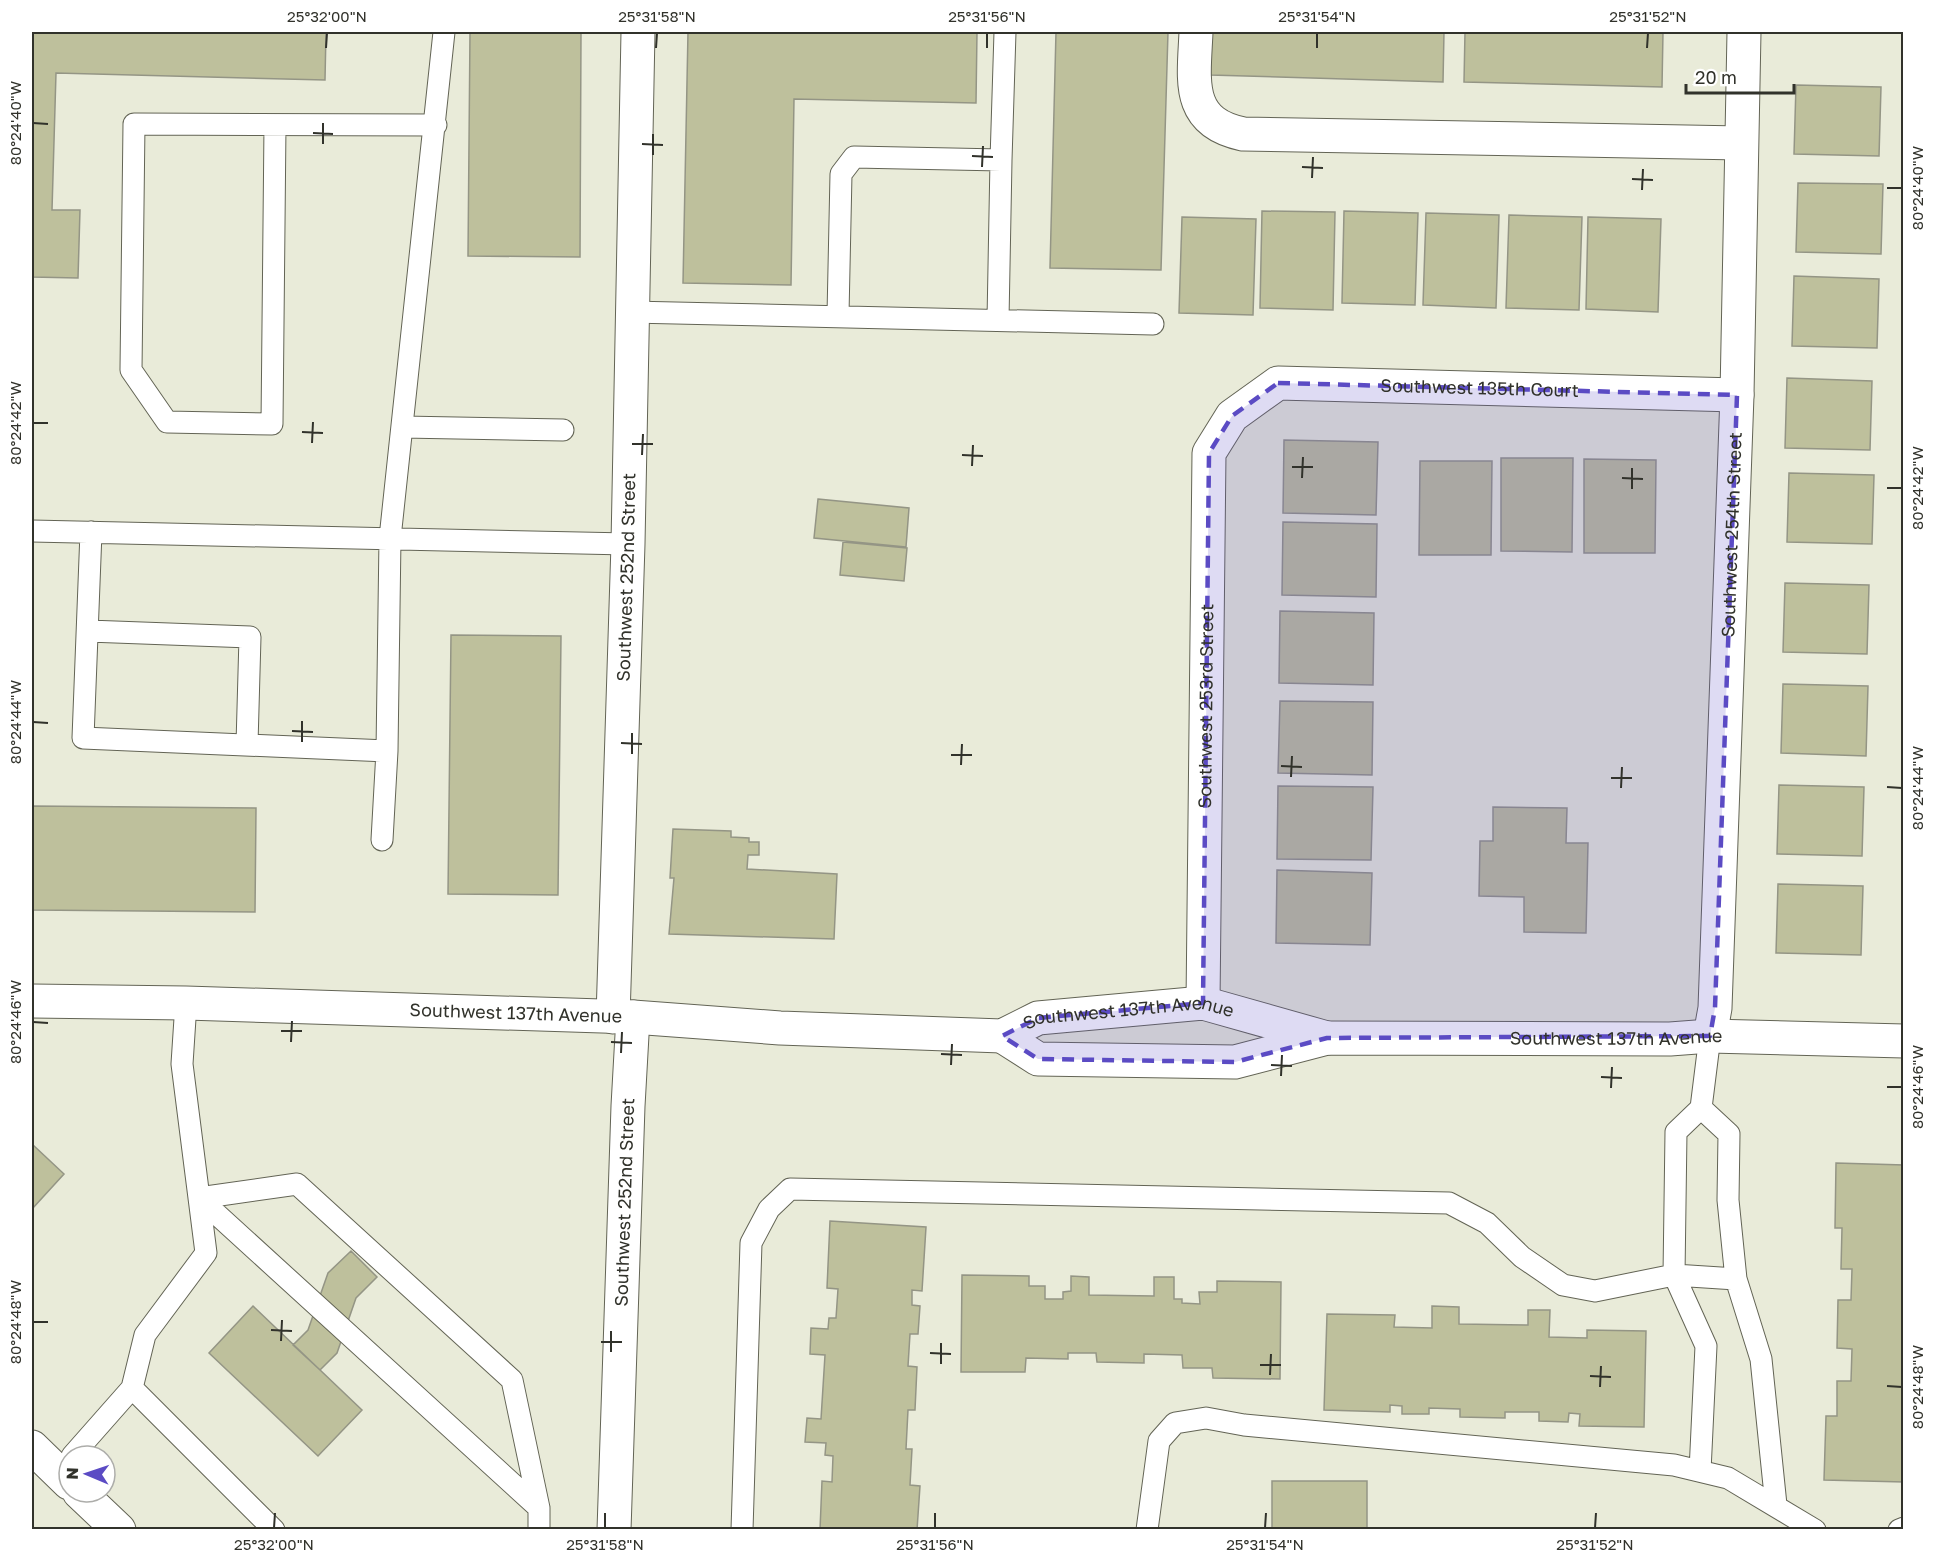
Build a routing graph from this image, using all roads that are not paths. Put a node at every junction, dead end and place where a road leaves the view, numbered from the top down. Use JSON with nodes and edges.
{"nodes":[{"id":1,"x":444,"y":32,"type":"edge"},
{"id":2,"x":638,"y":32,"type":"edge"},
{"id":3,"x":1005,"y":32,"type":"edge"},
{"id":4,"x":1196,"y":32,"type":"edge"},
{"id":5,"x":1744,"y":32,"type":"edge"},
{"id":6,"x":275,"y":125,"type":"junction"},
{"id":7,"x":436,"y":125,"type":"junction"},
{"id":8,"x":1741,"y":143,"type":"junction"},
{"id":9,"x":1001,"y":160,"type":"junction"},
{"id":10,"x":632,"y":312,"type":"junction"},
{"id":11,"x":838,"y":315,"type":"junction"},
{"id":12,"x":998,"y":320,"type":"junction"},
{"id":13,"x":1153,"y":324,"type":"dead end"},
{"id":14,"x":1737,"y":395,"type":"junction"},
{"id":15,"x":1232,"y":416,"type":"joint"},
{"id":16,"x":403,"y":427,"type":"junction"},
{"id":17,"x":563,"y":430,"type":"dead end"},
{"id":18,"x":32,"y":531,"type":"edge"},
{"id":19,"x":91,"y":532,"type":"junction"},
{"id":20,"x":390,"y":538,"type":"junction"},
{"id":21,"x":628,"y":543,"type":"junction"},
{"id":22,"x":88,"y":631,"type":"junction"},
{"id":23,"x":247,"y":744,"type":"junction"},
{"id":24,"x":387,"y":751,"type":"junction"},
{"id":25,"x":382,"y":840,"type":"dead end"},
{"id":26,"x":32,"y":1001,"type":"edge"},
{"id":27,"x":186,"y":1003,"type":"junction"},
{"id":28,"x":1203,"y":1003,"type":"junction"},
{"id":29,"x":623,"y":1017,"type":"junction"},
{"id":30,"x":1002,"y":1036,"type":"junction"},
{"id":31,"x":1710,"y":1036,"type":"junction"},
{"id":32,"x":1327,"y":1038,"type":"junction"},
{"id":33,"x":1904,"y":1041,"type":"edge"},
{"id":34,"x":1701,"y":1108,"type":"junction"},
{"id":35,"x":199,"y":1198,"type":"junction"},
{"id":36,"x":1674,"y":1275,"type":"junction"},
{"id":37,"x":1736,"y":1279,"type":"junction"},
{"id":38,"x":132,"y":1388,"type":"junction"},
{"id":39,"x":87,"y":1444,"type":"edge"},
{"id":40,"x":32,"y":1447,"type":"edge"},
{"id":41,"x":57,"y":1468,"type":"edge"},
{"id":42,"x":1700,"y":1471,"type":"junction"},
{"id":43,"x":93,"y":1504,"type":"edge"},
{"id":44,"x":1776,"y":1505,"type":"junction"},
{"id":45,"x":539,"y":1508,"type":"junction"},
{"id":46,"x":119,"y":1530,"type":"edge"},
{"id":47,"x":274,"y":1530,"type":"edge"},
{"id":48,"x":538,"y":1530,"type":"edge"},
{"id":49,"x":614,"y":1530,"type":"edge"},
{"id":50,"x":742,"y":1530,"type":"edge"},
{"id":51,"x":1147,"y":1530,"type":"edge"},
{"id":52,"x":1815,"y":1530,"type":"edge"}],
"edges":[{"from":1,"to":7,"type":"lane"},
{"from":2,"to":10,"type":"main road","name":"Southwest 252nd Street"},
{"from":3,"to":9,"type":"lane"},
{"from":4,"to":8,"type":"main road"},
{"from":5,"to":8,"type":"main road","name":"Southwest 254th Street"},
{"from":6,"to":6,"type":"lane"},
{"from":6,"to":7,"type":"lane"},
{"from":7,"to":16,"type":"lane"},
{"from":8,"to":14,"type":"main road","name":"Southwest 254th Street"},
{"from":9,"to":11,"type":"lane"},
{"from":9,"to":12,"type":"lane"},
{"from":10,"to":11,"type":"lane"},
{"from":10,"to":21,"type":"main road","name":"Southwest 252nd Street"},
{"from":11,"to":12,"type":"lane"},
{"from":12,"to":13,"type":"lane"},
{"from":14,"to":15,"type":"main road","name":"Southwest 135th Court"},
{"from":14,"to":31,"type":"main road","name":"Southwest 254th Street"},
{"from":15,"to":28,"type":"main road","name":"Southwest 253rd Street"},
{"from":16,"to":17,"type":"lane"},
{"from":16,"to":20,"type":"lane"},
{"from":18,"to":19,"type":"lane"},
{"from":19,"to":20,"type":"lane"},
{"from":19,"to":22,"type":"lane"},
{"from":20,"to":21,"type":"lane"},
{"from":20,"to":24,"type":"lane"},
{"from":21,"to":29,"type":"main road","name":"Southwest 252nd Street"},
{"from":22,"to":23,"type":"lane"},
{"from":22,"to":23,"type":"lane"},
{"from":23,"to":24,"type":"lane"},
{"from":24,"to":25,"type":"lane"},
{"from":26,"to":27,"type":"main road","name":"Southwest 137th Avenue"},
{"from":27,"to":29,"type":"main road","name":"Southwest 137th Avenue"},
{"from":27,"to":35,"type":"lane"},
{"from":28,"to":30,"type":"main road","name":"Southwest 137th Avenue"},
{"from":28,"to":32,"type":"main road","name":"Southwest 137th Avenue"},
{"from":29,"to":30,"type":"main road","name":"Southwest 137th Avenue"},
{"from":29,"to":49,"type":"main road","name":"Southwest 252nd Street"},
{"from":30,"to":32,"type":"main road","name":"Southwest 137th Avenue"},
{"from":31,"to":32,"type":"main road","name":"Southwest 137th Avenue"},
{"from":31,"to":33,"type":"main road","name":"Southwest 137th Avenue"},
{"from":31,"to":34,"type":"lane"},
{"from":34,"to":36,"type":"lane"},
{"from":34,"to":37,"type":"lane"},
{"from":35,"to":38,"type":"lane"},
{"from":35,"to":45,"type":"lane"},
{"from":35,"to":45,"type":"lane"},
{"from":36,"to":37,"type":"lane"},
{"from":36,"to":42,"type":"lane"},
{"from":36,"to":50,"type":"lane"},
{"from":37,"to":44,"type":"lane"},
{"from":38,"to":39,"type":"lane"},
{"from":38,"to":47,"type":"lane"},
{"from":40,"to":41,"type":"main road"},
{"from":42,"to":44,"type":"lane"},
{"from":42,"to":51,"type":"lane"},
{"from":43,"to":46,"type":"main road"},
{"from":44,"to":52,"type":"lane"},
{"from":45,"to":48,"type":"lane"}]}
